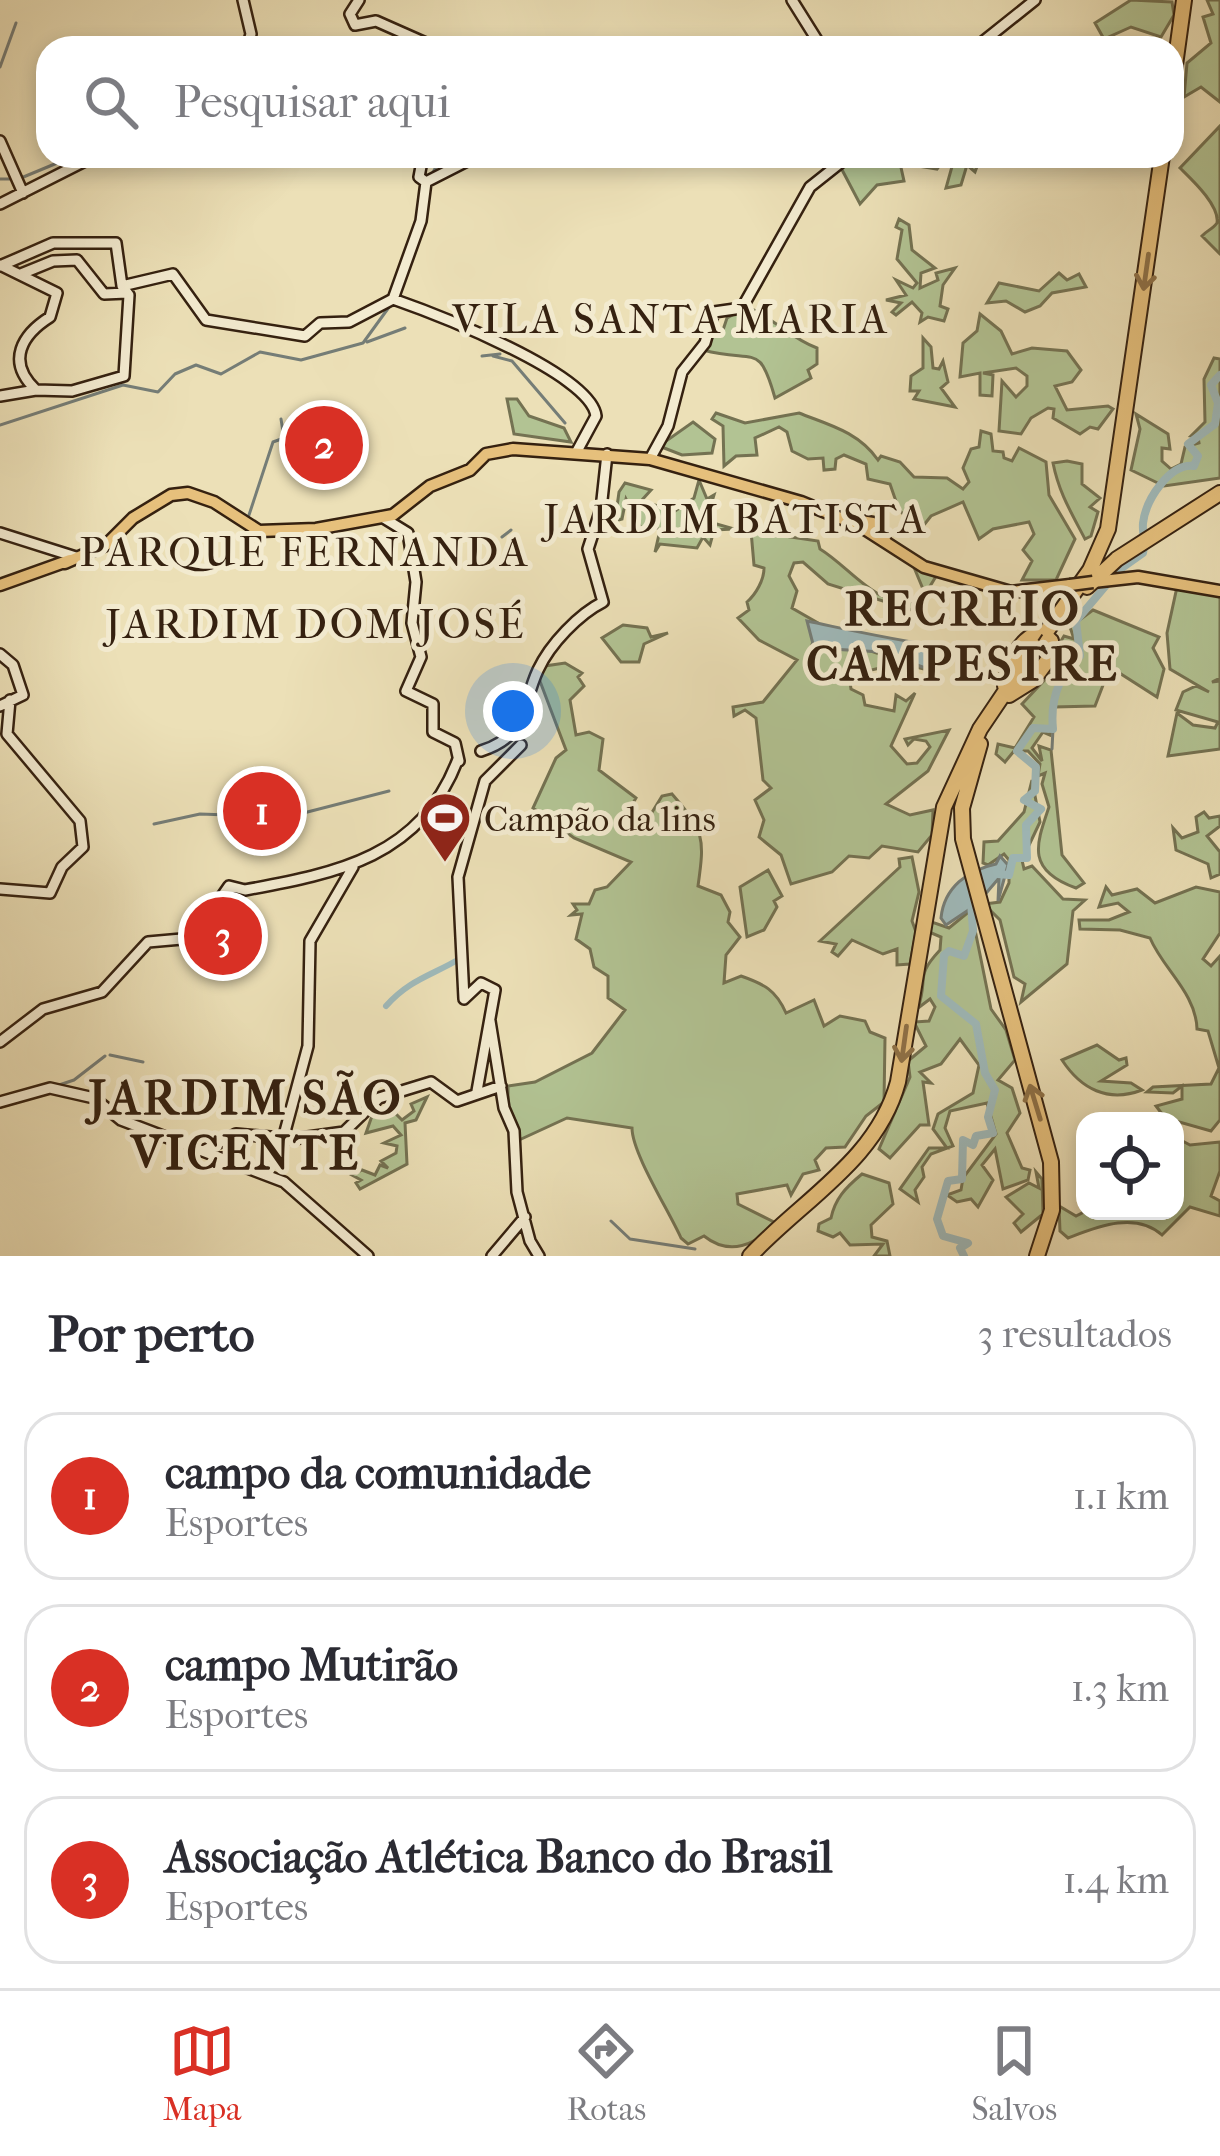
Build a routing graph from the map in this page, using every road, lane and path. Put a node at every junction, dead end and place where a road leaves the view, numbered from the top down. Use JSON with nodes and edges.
{"nodes":[{"id":1,"x":243,"y":0,"type":"edge"},
{"id":2,"x":358,"y":0,"type":"edge"},
{"id":3,"x":792,"y":0,"type":"edge"},
{"id":4,"x":1035,"y":0,"type":"edge"},
{"id":5,"x":1184,"y":0,"type":"edge"},
{"id":6,"x":250,"y":36,"type":"edge"},
{"id":7,"x":410,"y":36,"type":"edge"},
{"id":8,"x":814,"y":36,"type":"edge"},
{"id":9,"x":990,"y":36,"type":"edge"},
{"id":10,"x":1179,"y":36,"type":"edge"},
{"id":11,"x":0,"y":141,"type":"edge"},
{"id":12,"x":72,"y":168,"type":"edge"},
{"id":13,"x":422,"y":168,"type":"edge"},
{"id":14,"x":448,"y":168,"type":"edge"},
{"id":15,"x":826,"y":168,"type":"edge"},
{"id":16,"x":1160,"y":168,"type":"edge"},
{"id":17,"x":422,"y":180,"type":"junction"},
{"id":18,"x":23,"y":193,"type":"junction"},
{"id":19,"x":0,"y":204,"type":"edge"},
{"id":20,"x":1,"y":264,"type":"edge"},
{"id":21,"x":23,"y":274,"type":"junction"},
{"id":22,"x":126,"y":292,"type":"junction"},
{"id":23,"x":392,"y":299,"type":"junction"},
{"id":24,"x":36,"y":390,"type":"junction"},
{"id":25,"x":0,"y":396,"type":"edge"},
{"id":26,"x":580,"y":450,"type":"junction"},
{"id":27,"x":607,"y":454,"type":"junction"},
{"id":28,"x":650,"y":459,"type":"junction"},
{"id":29,"x":1220,"y":494,"type":"edge"},
{"id":30,"x":382,"y":518,"type":"junction"},
{"id":31,"x":0,"y":534,"type":"edge"},
{"id":32,"x":78,"y":557,"type":"junction"},
{"id":33,"x":0,"y":585,"type":"edge"},
{"id":34,"x":1219,"y":590,"type":"edge"},
{"id":35,"x":1044,"y":640,"type":"junction"},
{"id":36,"x":0,"y":654,"type":"edge"},
{"id":37,"x":1027,"y":663,"type":"junction"},
{"id":38,"x":1006,"y":693,"type":"junction"},
{"id":39,"x":5,"y":703,"type":"edge"},
{"id":40,"x":485,"y":750,"type":"junction"},
{"id":41,"x":458,"y":764,"type":"junction"},
{"id":42,"x":352,"y":867,"type":"junction"},
{"id":43,"x":0,"y":889,"type":"edge"},
{"id":44,"x":490,"y":1021,"type":"junction"},
{"id":45,"x":0,"y":1042,"type":"edge"},
{"id":46,"x":501,"y":1086,"type":"junction"},
{"id":47,"x":477,"y":1091,"type":"junction"},
{"id":48,"x":0,"y":1102,"type":"edge"},
{"id":49,"x":286,"y":1140,"type":"junction"},
{"id":50,"x":204,"y":1151,"type":"junction"},
{"id":51,"x":525,"y":1217,"type":"junction"},
{"id":52,"x":505,"y":1244,"type":"junction"},
{"id":53,"x":531,"y":1244,"type":"junction"},
{"id":54,"x":368,"y":1256,"type":"edge"},
{"id":55,"x":492,"y":1256,"type":"edge"},
{"id":56,"x":539,"y":1256,"type":"edge"},
{"id":57,"x":750,"y":1256,"type":"edge"},
{"id":58,"x":1037,"y":1256,"type":"edge"}],
"edges":[{"from":1,"to":6,"type":"street"},
{"from":2,"to":7,"type":"street"},
{"from":3,"to":8,"type":"street"},
{"from":4,"to":9,"type":"street"},
{"from":5,"to":10,"type":"highway"},
{"from":11,"to":18,"type":"street"},
{"from":12,"to":18,"type":"street"},
{"from":13,"to":17,"type":"street"},
{"from":14,"to":17,"type":"street"},
{"from":15,"to":28,"type":"street"},
{"from":16,"to":35,"type":"highway","one_way":true},
{"from":17,"to":23,"type":"street"},
{"from":18,"to":19,"type":"street"},
{"from":20,"to":21,"type":"street"},
{"from":20,"to":22,"type":"street"},
{"from":21,"to":22,"type":"street"},
{"from":21,"to":24,"type":"street"},
{"from":22,"to":23,"type":"street"},
{"from":22,"to":24,"type":"street"},
{"from":23,"to":26,"type":"street"},
{"from":24,"to":25,"type":"street"},
{"from":26,"to":27,"type":"main road"},
{"from":26,"to":30,"type":"main road"},
{"from":27,"to":28,"type":"main road"},
{"from":27,"to":40,"type":"street"},
{"from":28,"to":34,"type":"main road","bridge":true},
{"from":29,"to":35,"type":"highway"},
{"from":30,"to":32,"type":"main road"},
{"from":30,"to":41,"type":"street"},
{"from":31,"to":32,"type":"street"},
{"from":32,"to":33,"type":"main road"},
{"from":35,"to":37,"type":"highway"},
{"from":36,"to":39,"type":"street"},
{"from":37,"to":38,"type":"highway"},
{"from":37,"to":38,"type":"highway"},
{"from":38,"to":57,"type":"highway","one_way":true},
{"from":58,"to":38,"type":"highway","one_way":true},
{"from":39,"to":43,"type":"street"},
{"from":40,"to":41,"type":"street"},
{"from":40,"to":44,"type":"street"},
{"from":41,"to":42,"type":"street"},
{"from":42,"to":45,"type":"street"},
{"from":42,"to":49,"type":"street"},
{"from":44,"to":46,"type":"street"},
{"from":44,"to":47,"type":"street"},
{"from":46,"to":47,"type":"street"},
{"from":46,"to":51,"type":"street"},
{"from":47,"to":49,"type":"street"},
{"from":48,"to":50,"type":"street"},
{"from":49,"to":50,"type":"street"},
{"from":50,"to":54,"type":"street"},
{"from":51,"to":52,"type":"street"},
{"from":51,"to":53,"type":"street"},
{"from":52,"to":53,"type":"street"},
{"from":52,"to":55,"type":"street"},
{"from":53,"to":56,"type":"street"}]}
